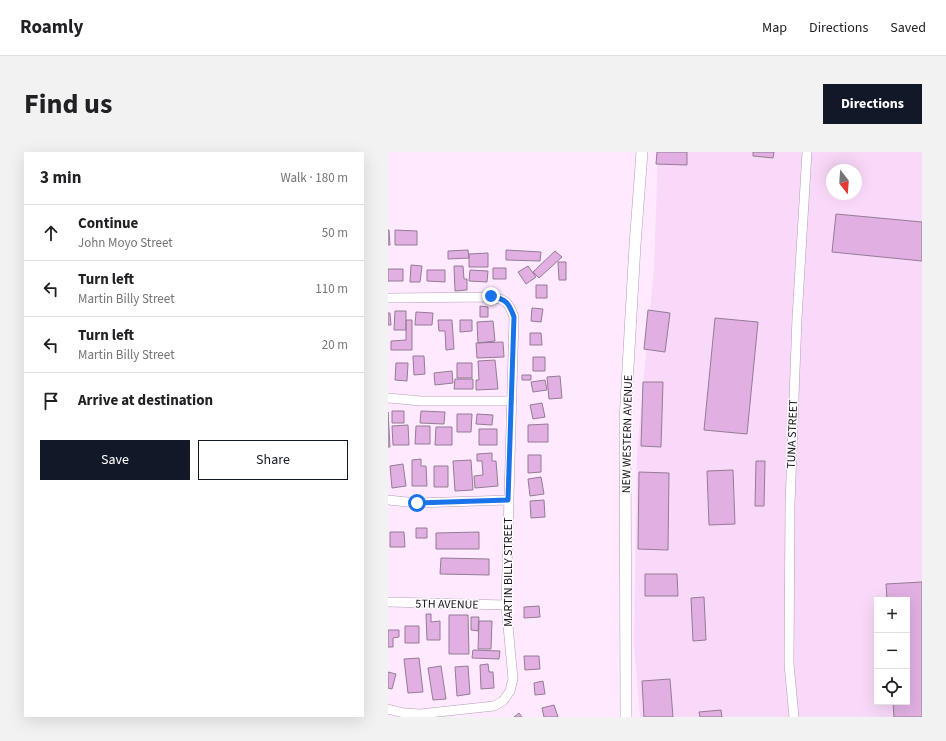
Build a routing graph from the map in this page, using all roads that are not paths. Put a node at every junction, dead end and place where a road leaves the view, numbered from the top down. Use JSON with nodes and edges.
{"nodes":[{"id":1,"x":642,"y":152,"type":"edge"},
{"id":2,"x":807,"y":152,"type":"edge"},
{"id":3,"x":388,"y":298,"type":"edge"},
{"id":4,"x":388,"y":398,"type":"edge"},
{"id":5,"x":512,"y":401,"type":"junction"},
{"id":6,"x":388,"y":500,"type":"edge"},
{"id":7,"x":508,"y":500,"type":"junction"},
{"id":8,"x":388,"y":602,"type":"edge"},
{"id":9,"x":506,"y":605,"type":"junction"},
{"id":10,"x":388,"y":709,"type":"edge"},
{"id":11,"x":626,"y":717,"type":"edge"},
{"id":12,"x":794,"y":717,"type":"edge"}],
"edges":[{"from":1,"to":11,"type":"street","name":"NEW WESTERN AVENUE"},
{"from":2,"to":12,"type":"street","name":"TUNA STREET"},
{"from":3,"to":5,"type":"street","name":"MARTIN BILLY STREET"},
{"from":4,"to":5,"type":"street"},
{"from":5,"to":7,"type":"street","name":"MARTIN BILLY STREET"},
{"from":6,"to":7,"type":"street"},
{"from":7,"to":9,"type":"street","name":"MARTIN BILLY STREET"},
{"from":8,"to":9,"type":"street","name":"5TH AVENUE"},
{"from":9,"to":10,"type":"street","name":"MARTIN BILLY STREET"}]}
